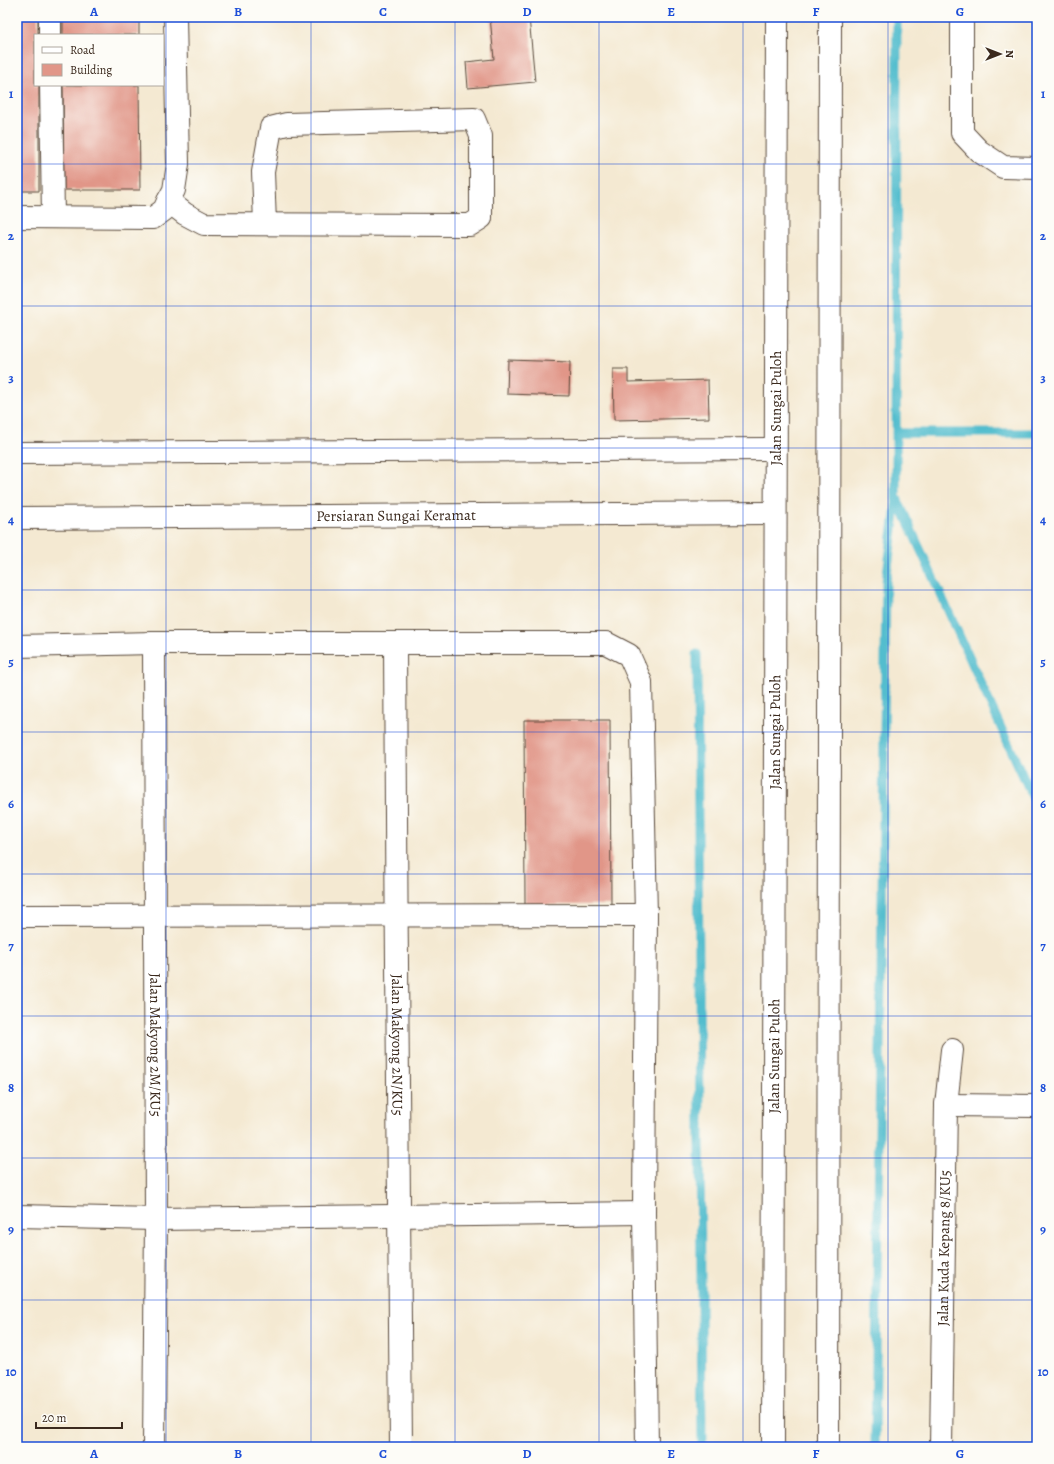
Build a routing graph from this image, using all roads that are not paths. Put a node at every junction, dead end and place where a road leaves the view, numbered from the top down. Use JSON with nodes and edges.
{"nodes":[{"id":1,"x":50,"y":17,"type":"edge"},
{"id":2,"x":175,"y":17,"type":"edge"},
{"id":3,"x":777,"y":17,"type":"edge"},
{"id":4,"x":830,"y":17,"type":"edge"},
{"id":5,"x":962,"y":17,"type":"edge"},
{"id":6,"x":50,"y":34,"type":"edge"},
{"id":7,"x":51,"y":86,"type":"edge"},
{"id":8,"x":1037,"y":168,"type":"edge"},
{"id":9,"x":168,"y":202,"type":"junction"},
{"id":10,"x":17,"y":216,"type":"edge"},
{"id":11,"x":53,"y":217,"type":"junction"},
{"id":12,"x":265,"y":223,"type":"junction"},
{"id":13,"x":775,"y":449,"type":"junction"},
{"id":14,"x":17,"y":453,"type":"edge"},
{"id":15,"x":775,"y":513,"type":"junction"},
{"id":16,"x":17,"y":518,"type":"edge"},
{"id":17,"x":154,"y":643,"type":"junction"},
{"id":18,"x":395,"y":643,"type":"junction"},
{"id":19,"x":17,"y":646,"type":"edge"},
{"id":20,"x":646,"y":915,"type":"junction"},
{"id":21,"x":17,"y":916,"type":"edge"},
{"id":22,"x":155,"y":916,"type":"junction"},
{"id":23,"x":397,"y":916,"type":"junction"},
{"id":24,"x":952,"y":1050,"type":"dead end"},
{"id":25,"x":946,"y":1106,"type":"junction"},
{"id":26,"x":1037,"y":1106,"type":"edge"},
{"id":27,"x":644,"y":1213,"type":"junction"},
{"id":28,"x":17,"y":1216,"type":"edge"},
{"id":29,"x":397,"y":1216,"type":"junction"},
{"id":30,"x":156,"y":1219,"type":"junction"},
{"id":31,"x":154,"y":1447,"type":"edge"},
{"id":32,"x":401,"y":1447,"type":"edge"},
{"id":33,"x":647,"y":1447,"type":"edge"},
{"id":34,"x":773,"y":1447,"type":"edge"},
{"id":35,"x":828,"y":1447,"type":"edge"},
{"id":36,"x":941,"y":1447,"type":"edge"}],
"edges":[{"from":1,"to":6,"type":"street"},
{"from":2,"to":9,"type":"street"},
{"from":3,"to":13,"type":"street","name":"Jalan Sungai Puloh"},
{"from":4,"to":35,"type":"street"},
{"from":5,"to":8,"type":"street"},
{"from":7,"to":11,"type":"street"},
{"from":9,"to":11,"type":"street"},
{"from":9,"to":12,"type":"street"},
{"from":10,"to":11,"type":"street"},
{"from":12,"to":12,"type":"street"},
{"from":13,"to":14,"type":"street"},
{"from":13,"to":15,"type":"street","name":"Jalan Sungai Puloh"},
{"from":15,"to":16,"type":"street","name":"Persiaran Sungai Keramat"},
{"from":15,"to":34,"type":"street","name":"Jalan Sungai Puloh"},
{"from":17,"to":18,"type":"street"},
{"from":17,"to":19,"type":"street"},
{"from":17,"to":22,"type":"street","name":"Jalan Makyong 2M/KU5"},
{"from":18,"to":20,"type":"street"},
{"from":18,"to":23,"type":"street","name":"Jalan Makyong 2N/KU5"},
{"from":20,"to":23,"type":"street"},
{"from":20,"to":27,"type":"street"},
{"from":21,"to":22,"type":"street"},
{"from":22,"to":23,"type":"street"},
{"from":22,"to":30,"type":"street","name":"Jalan Makyong 2M/KU5"},
{"from":23,"to":29,"type":"street","name":"Jalan Makyong 2N/KU5"},
{"from":24,"to":25,"type":"street","name":"Jalan Kuda Kepang 8/KU5"},
{"from":25,"to":26,"type":"street"},
{"from":25,"to":36,"type":"street","name":"Jalan Kuda Kepang 8/KU5"},
{"from":27,"to":29,"type":"street"},
{"from":27,"to":33,"type":"street"},
{"from":28,"to":30,"type":"street"},
{"from":29,"to":30,"type":"street"},
{"from":29,"to":32,"type":"street","name":"Jalan Makyong 2N/KU5"},
{"from":30,"to":31,"type":"street","name":"Jalan Makyong 2M/KU5"}]}
